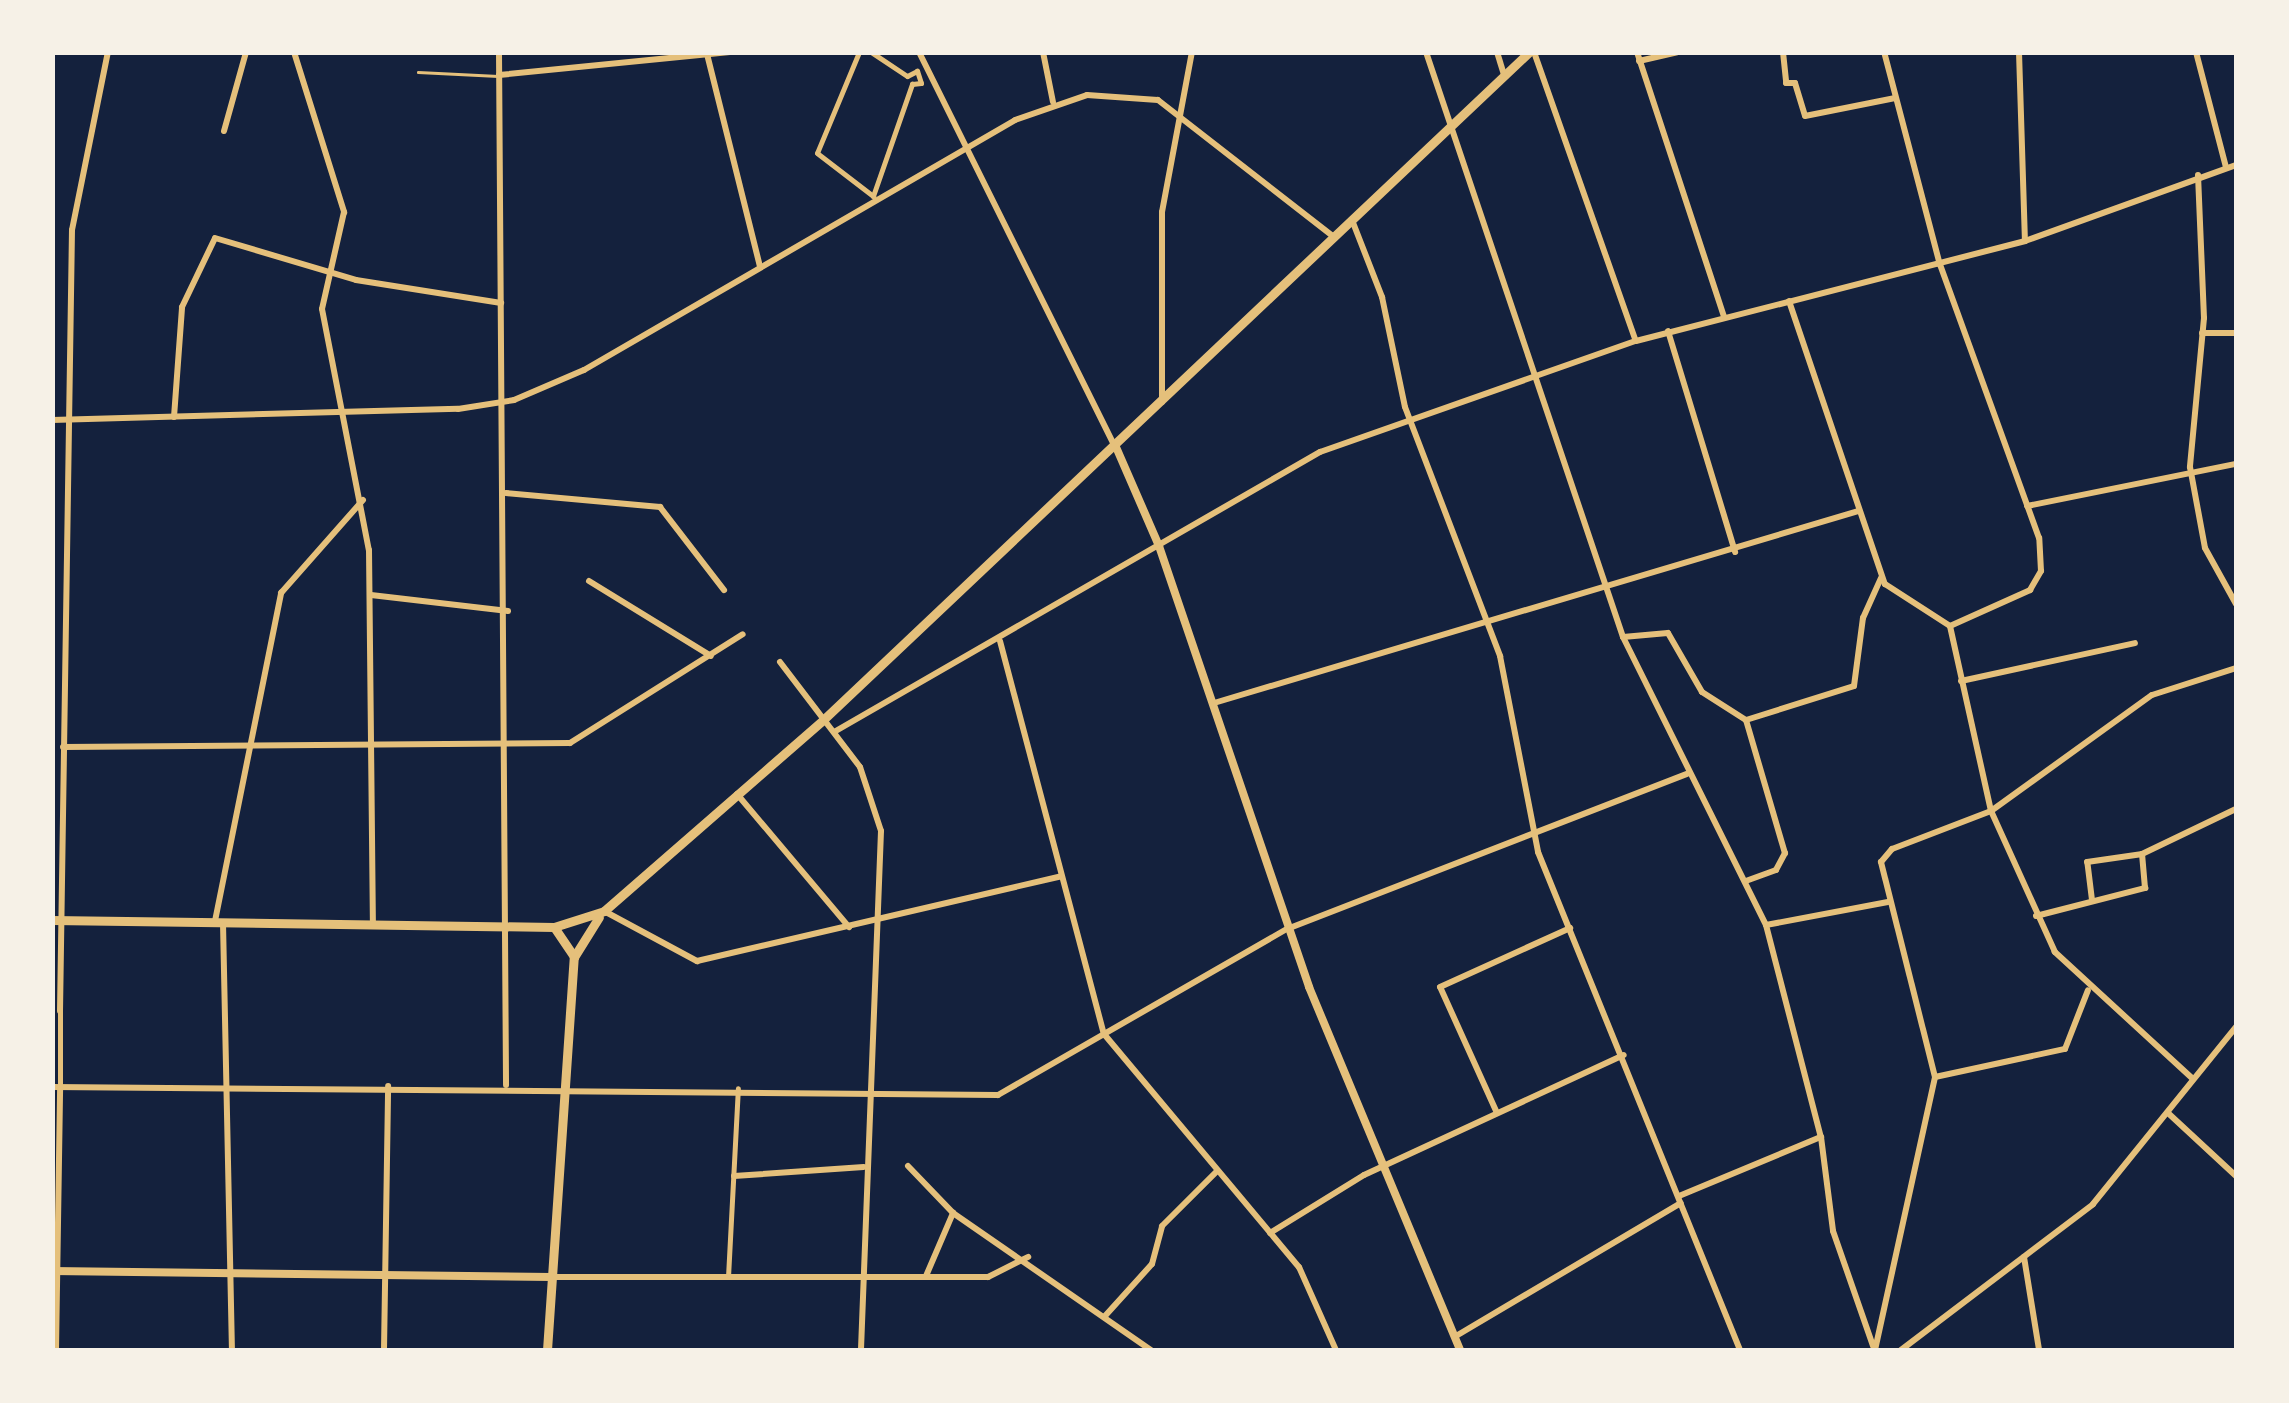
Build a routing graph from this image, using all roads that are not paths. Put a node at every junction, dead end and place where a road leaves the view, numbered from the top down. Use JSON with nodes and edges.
{"nodes":[{"id":1,"x":108,"y":52,"type":"edge"},
{"id":2,"x":246,"y":52,"type":"edge"},
{"id":3,"x":294,"y":52,"type":"edge"},
{"id":4,"x":500,"y":52,"type":"edge"},
{"id":5,"x":730,"y":52,"type":"edge"},
{"id":6,"x":859,"y":52,"type":"edge"},
{"id":7,"x":871,"y":52,"type":"edge"},
{"id":8,"x":920,"y":52,"type":"edge"},
{"id":9,"x":1043,"y":52,"type":"edge"},
{"id":10,"x":1192,"y":52,"type":"edge"},
{"id":11,"x":1426,"y":52,"type":"edge"},
{"id":12,"x":1497,"y":52,"type":"edge"},
{"id":13,"x":1531,"y":52,"type":"edge"},
{"id":14,"x":1677,"y":52,"type":"edge"},
{"id":15,"x":1783,"y":52,"type":"edge"},
{"id":16,"x":1884,"y":52,"type":"edge"},
{"id":17,"x":2019,"y":52,"type":"edge"},
{"id":18,"x":2196,"y":52,"type":"edge"},
{"id":19,"x":707,"y":54,"type":"edge"},
{"id":20,"x":1638,"y":57,"type":"edge"},
{"id":21,"x":418,"y":72,"type":"dead end"},
{"id":22,"x":499,"y":76,"type":"junction"},
{"id":23,"x":1504,"y":76,"type":"junction"},
{"id":24,"x":1894,"y":98,"type":"junction"},
{"id":25,"x":1053,"y":102,"type":"junction"},
{"id":26,"x":1176,"y":116,"type":"junction"},
{"id":27,"x":1452,"y":126,"type":"junction"},
{"id":28,"x":224,"y":132,"type":"dead end"},
{"id":29,"x":972,"y":144,"type":"junction"},
{"id":30,"x":2236,"y":165,"type":"edge"},
{"id":31,"x":2226,"y":167,"type":"junction"},
{"id":32,"x":2198,"y":175,"type":"junction"},
{"id":33,"x":1352,"y":220,"type":"junction"},
{"id":34,"x":1335,"y":237,"type":"junction"},
{"id":35,"x":2025,"y":240,"type":"junction"},
{"id":36,"x":1940,"y":265,"type":"junction"},
{"id":37,"x":760,"y":266,"type":"junction"},
{"id":38,"x":325,"y":270,"type":"junction"},
{"id":39,"x":1789,"y":301,"type":"junction"},
{"id":40,"x":501,"y":303,"type":"junction"},
{"id":41,"x":1724,"y":316,"type":"junction"},
{"id":42,"x":1668,"y":331,"type":"junction"},
{"id":43,"x":2202,"y":333,"type":"junction"},
{"id":44,"x":2236,"y":333,"type":"edge"},
{"id":45,"x":1636,"y":341,"type":"junction"},
{"id":46,"x":1536,"y":375,"type":"junction"},
{"id":47,"x":504,"y":402,"type":"junction"},
{"id":48,"x":1162,"y":402,"type":"junction"},
{"id":49,"x":346,"y":412,"type":"junction"},
{"id":50,"x":174,"y":418,"type":"junction"},
{"id":51,"x":52,"y":420,"type":"edge"},
{"id":52,"x":68,"y":420,"type":"junction"},
{"id":53,"x":1410,"y":420,"type":"junction"},
{"id":54,"x":1116,"y":447,"type":"junction"},
{"id":55,"x":2236,"y":464,"type":"edge"},
{"id":56,"x":2190,"y":468,"type":"junction"},
{"id":57,"x":506,"y":493,"type":"junction"},
{"id":58,"x":364,"y":499,"type":"junction"},
{"id":59,"x":2027,"y":506,"type":"junction"},
{"id":60,"x":1858,"y":511,"type":"junction"},
{"id":61,"x":1159,"y":546,"type":"junction"},
{"id":62,"x":1735,"y":552,"type":"junction"},
{"id":63,"x":1881,"y":578,"type":"junction"},
{"id":64,"x":589,"y":582,"type":"dead end"},
{"id":65,"x":1606,"y":589,"type":"junction"},
{"id":66,"x":724,"y":590,"type":"dead end"},
{"id":67,"x":372,"y":595,"type":"junction"},
{"id":68,"x":2236,"y":601,"type":"edge"},
{"id":69,"x":508,"y":610,"type":"junction"},
{"id":70,"x":1489,"y":623,"type":"junction"},
{"id":71,"x":1950,"y":626,"type":"junction"},
{"id":72,"x":743,"y":634,"type":"dead end"},
{"id":73,"x":1623,"y":637,"type":"junction"},
{"id":74,"x":1000,"y":641,"type":"junction"},
{"id":75,"x":2135,"y":643,"type":"dead end"},
{"id":76,"x":711,"y":656,"type":"junction"},
{"id":77,"x":780,"y":662,"type":"dead end"},
{"id":78,"x":64,"y":668,"type":"junction"},
{"id":79,"x":2236,"y":668,"type":"edge"},
{"id":80,"x":52,"y":672,"type":"edge"},
{"id":81,"x":1960,"y":681,"type":"junction"},
{"id":82,"x":1214,"y":703,"type":"junction"},
{"id":83,"x":824,"y":719,"type":"junction"},
{"id":84,"x":1746,"y":720,"type":"junction"},
{"id":85,"x":834,"y":732,"type":"junction"},
{"id":86,"x":508,"y":743,"type":"junction"},
{"id":87,"x":248,"y":744,"type":"junction"},
{"id":88,"x":371,"y":744,"type":"junction"},
{"id":89,"x":63,"y":746,"type":"junction"},
{"id":90,"x":1687,"y":774,"type":"junction"},
{"id":91,"x":736,"y":793,"type":"junction"},
{"id":92,"x":2236,"y":810,"type":"edge"},
{"id":93,"x":1991,"y":811,"type":"junction"},
{"id":94,"x":1535,"y":840,"type":"junction"},
{"id":95,"x":2142,"y":854,"type":"junction"},
{"id":96,"x":1061,"y":876,"type":"junction"},
{"id":97,"x":1748,"y":880,"type":"junction"},
{"id":98,"x":2092,"y":900,"type":"junction"},
{"id":99,"x":1888,"y":902,"type":"junction"},
{"id":100,"x":604,"y":911,"type":"junction"},
{"id":101,"x":2036,"y":916,"type":"junction"},
{"id":102,"x":57,"y":920,"type":"edge"},
{"id":103,"x":876,"y":920,"type":"junction"},
{"id":104,"x":219,"y":921,"type":"junction"},
{"id":105,"x":373,"y":923,"type":"junction"},
{"id":106,"x":1766,"y":925,"type":"junction"},
{"id":107,"x":507,"y":926,"type":"junction"},
{"id":108,"x":849,"y":926,"type":"junction"},
{"id":109,"x":554,"y":927,"type":"junction"},
{"id":110,"x":1287,"y":928,"type":"junction"},
{"id":111,"x":1570,"y":928,"type":"junction"},
{"id":112,"x":574,"y":957,"type":"junction"},
{"id":113,"x":2088,"y":990,"type":"junction"},
{"id":114,"x":60,"y":1011,"type":"joint"},
{"id":115,"x":2236,"y":1027,"type":"edge"},
{"id":116,"x":1104,"y":1034,"type":"junction"},
{"id":117,"x":1624,"y":1055,"type":"junction"},
{"id":118,"x":1935,"y":1078,"type":"junction"},
{"id":119,"x":2194,"y":1079,"type":"junction"},
{"id":120,"x":562,"y":1085,"type":"junction"},
{"id":121,"x":232,"y":1086,"type":"junction"},
{"id":122,"x":388,"y":1086,"type":"junction"},
{"id":123,"x":506,"y":1086,"type":"junction"},
{"id":124,"x":56,"y":1087,"type":"edge"},
{"id":125,"x":738,"y":1088,"type":"junction"},
{"id":126,"x":868,"y":1089,"type":"junction"},
{"id":127,"x":2168,"y":1113,"type":"junction"},
{"id":128,"x":1497,"y":1114,"type":"junction"},
{"id":129,"x":1821,"y":1137,"type":"junction"},
{"id":130,"x":864,"y":1166,"type":"junction"},
{"id":131,"x":908,"y":1166,"type":"dead end"},
{"id":132,"x":1384,"y":1166,"type":"junction"},
{"id":133,"x":1216,"y":1172,"type":"junction"},
{"id":134,"x":734,"y":1176,"type":"junction"},
{"id":135,"x":2236,"y":1176,"type":"edge"},
{"id":136,"x":1680,"y":1200,"type":"junction"},
{"id":137,"x":953,"y":1213,"type":"junction"},
{"id":138,"x":1270,"y":1233,"type":"junction"},
{"id":139,"x":1028,"y":1257,"type":"junction"},
{"id":140,"x":2024,"y":1257,"type":"junction"},
{"id":141,"x":55,"y":1271,"type":"edge"},
{"id":142,"x":233,"y":1273,"type":"junction"},
{"id":143,"x":386,"y":1275,"type":"junction"},
{"id":144,"x":728,"y":1277,"type":"junction"},
{"id":145,"x":860,"y":1277,"type":"junction"},
{"id":146,"x":926,"y":1277,"type":"junction"},
{"id":147,"x":551,"y":1278,"type":"junction"},
{"id":148,"x":1104,"y":1316,"type":"junction"},
{"id":149,"x":1456,"y":1336,"type":"junction"},
{"id":150,"x":1874,"y":1348,"type":"edge"},
{"id":151,"x":56,"y":1350,"type":"edge"},
{"id":152,"x":232,"y":1350,"type":"edge"},
{"id":153,"x":384,"y":1350,"type":"edge"},
{"id":154,"x":547,"y":1350,"type":"edge"},
{"id":155,"x":860,"y":1350,"type":"edge"},
{"id":156,"x":1151,"y":1350,"type":"edge"},
{"id":157,"x":1336,"y":1350,"type":"edge"},
{"id":158,"x":1460,"y":1350,"type":"edge"},
{"id":159,"x":1740,"y":1350,"type":"edge"},
{"id":160,"x":1901,"y":1350,"type":"edge"},
{"id":161,"x":2039,"y":1350,"type":"edge"}],
"edges":[{"from":1,"to":52,"type":"street"},
{"from":2,"to":28,"type":"street"},
{"from":3,"to":38,"type":"street"},
{"from":4,"to":22,"type":"street"},
{"from":5,"to":19,"type":"street"},
{"from":6,"to":7,"type":"street"},
{"from":8,"to":29,"type":"street"},
{"from":9,"to":25,"type":"street"},
{"from":10,"to":26,"type":"street"},
{"from":11,"to":27,"type":"street"},
{"from":12,"to":23,"type":"street"},
{"from":13,"to":23,"type":"main road"},
{"from":13,"to":45,"type":"street"},
{"from":14,"to":20,"type":"street"},
{"from":15,"to":24,"type":"street"},
{"from":16,"to":24,"type":"street"},
{"from":17,"to":35,"type":"street"},
{"from":18,"to":31,"type":"street"},
{"from":19,"to":22,"type":"street"},
{"from":19,"to":37,"type":"street"},
{"from":20,"to":41,"type":"street"},
{"from":21,"to":22,"type":"lane"},
{"from":22,"to":40,"type":"street"},
{"from":23,"to":27,"type":"main road"},
{"from":24,"to":36,"type":"street"},
{"from":25,"to":26,"type":"street"},
{"from":25,"to":29,"type":"street"},
{"from":26,"to":34,"type":"street"},
{"from":26,"to":48,"type":"street"},
{"from":27,"to":33,"type":"main road"},
{"from":27,"to":46,"type":"street"},
{"from":29,"to":37,"type":"street"},
{"from":29,"to":54,"type":"street"},
{"from":30,"to":31,"type":"street"},
{"from":31,"to":32,"type":"street"},
{"from":32,"to":35,"type":"street"},
{"from":32,"to":43,"type":"street"},
{"from":33,"to":34,"type":"main road"},
{"from":33,"to":53,"type":"street"},
{"from":34,"to":48,"type":"main road"},
{"from":35,"to":36,"type":"street"},
{"from":36,"to":39,"type":"street"},
{"from":36,"to":59,"type":"street"},
{"from":37,"to":47,"type":"street"},
{"from":38,"to":40,"type":"street"},
{"from":38,"to":49,"type":"street"},
{"from":38,"to":50,"type":"street"},
{"from":39,"to":41,"type":"street"},
{"from":39,"to":60,"type":"street"},
{"from":40,"to":47,"type":"street"},
{"from":41,"to":42,"type":"street"},
{"from":42,"to":45,"type":"street"},
{"from":42,"to":62,"type":"street"},
{"from":43,"to":44,"type":"street"},
{"from":43,"to":56,"type":"street"},
{"from":45,"to":46,"type":"street"},
{"from":46,"to":53,"type":"street"},
{"from":46,"to":65,"type":"street"},
{"from":47,"to":49,"type":"street"},
{"from":47,"to":57,"type":"street"},
{"from":48,"to":54,"type":"main road"},
{"from":49,"to":50,"type":"street"},
{"from":49,"to":58,"type":"street"},
{"from":50,"to":52,"type":"street"},
{"from":51,"to":52,"type":"street"},
{"from":52,"to":78,"type":"street"},
{"from":53,"to":61,"type":"street"},
{"from":53,"to":70,"type":"street"},
{"from":54,"to":61,"type":"street"},
{"from":54,"to":83,"type":"main road"},
{"from":55,"to":56,"type":"street"},
{"from":56,"to":59,"type":"street"},
{"from":56,"to":68,"type":"street"},
{"from":57,"to":66,"type":"street"},
{"from":57,"to":69,"type":"street"},
{"from":58,"to":67,"type":"street"},
{"from":58,"to":87,"type":"street"},
{"from":59,"to":71,"type":"street"},
{"from":60,"to":62,"type":"street"},
{"from":60,"to":63,"type":"street"},
{"from":61,"to":74,"type":"street"},
{"from":61,"to":82,"type":"street"},
{"from":62,"to":65,"type":"street"},
{"from":63,"to":71,"type":"street"},
{"from":63,"to":84,"type":"street"},
{"from":64,"to":76,"type":"street"},
{"from":65,"to":70,"type":"street"},
{"from":65,"to":73,"type":"street"},
{"from":67,"to":69,"type":"street"},
{"from":67,"to":88,"type":"street"},
{"from":69,"to":86,"type":"street"},
{"from":70,"to":82,"type":"street"},
{"from":70,"to":94,"type":"street"},
{"from":71,"to":81,"type":"street"},
{"from":72,"to":76,"type":"street"},
{"from":73,"to":84,"type":"street"},
{"from":73,"to":90,"type":"street"},
{"from":74,"to":85,"type":"street"},
{"from":74,"to":96,"type":"street"},
{"from":75,"to":81,"type":"street"},
{"from":76,"to":86,"type":"street"},
{"from":77,"to":83,"type":"street"},
{"from":78,"to":80,"type":"street"},
{"from":78,"to":89,"type":"street"},
{"from":79,"to":93,"type":"street"},
{"from":81,"to":93,"type":"street"},
{"from":82,"to":110,"type":"street"},
{"from":83,"to":85,"type":"street"},
{"from":83,"to":91,"type":"main road"},
{"from":84,"to":97,"type":"street"},
{"from":85,"to":103,"type":"street"},
{"from":86,"to":88,"type":"street"},
{"from":86,"to":107,"type":"street"},
{"from":87,"to":88,"type":"street"},
{"from":87,"to":89,"type":"street"},
{"from":87,"to":104,"type":"street"},
{"from":88,"to":105,"type":"street"},
{"from":89,"to":102,"type":"street"},
{"from":90,"to":94,"type":"street"},
{"from":90,"to":97,"type":"street"},
{"from":91,"to":100,"type":"main road"},
{"from":91,"to":108,"type":"street"},
{"from":92,"to":95,"type":"street"},
{"from":93,"to":99,"type":"street"},
{"from":93,"to":101,"type":"street"},
{"from":94,"to":110,"type":"street"},
{"from":94,"to":111,"type":"street"},
{"from":95,"to":98,"type":"street"},
{"from":95,"to":98,"type":"street"},
{"from":96,"to":103,"type":"street"},
{"from":96,"to":116,"type":"street"},
{"from":97,"to":106,"type":"street"},
{"from":98,"to":101,"type":"street"},
{"from":99,"to":106,"type":"street"},
{"from":99,"to":118,"type":"street"},
{"from":100,"to":108,"type":"street"},
{"from":100,"to":109,"type":"main road"},
{"from":100,"to":112,"type":"main road"},
{"from":101,"to":113,"type":"street"},
{"from":102,"to":104,"type":"main road"},
{"from":102,"to":114,"type":"street"},
{"from":103,"to":108,"type":"street"},
{"from":103,"to":126,"type":"street"},
{"from":104,"to":105,"type":"main road"},
{"from":104,"to":121,"type":"street"},
{"from":105,"to":107,"type":"main road"},
{"from":106,"to":129,"type":"street"},
{"from":107,"to":109,"type":"main road"},
{"from":107,"to":123,"type":"street"},
{"from":109,"to":112,"type":"main road"},
{"from":110,"to":116,"type":"street"},
{"from":110,"to":132,"type":"street"},
{"from":111,"to":117,"type":"street"},
{"from":111,"to":128,"type":"street"},
{"from":112,"to":120,"type":"main road"},
{"from":113,"to":118,"type":"street"},
{"from":113,"to":119,"type":"street"},
{"from":114,"to":124,"type":"street"},
{"from":115,"to":119,"type":"street"},
{"from":116,"to":126,"type":"street"},
{"from":116,"to":133,"type":"street"},
{"from":117,"to":128,"type":"street"},
{"from":117,"to":136,"type":"street"},
{"from":118,"to":150,"type":"street"},
{"from":119,"to":127,"type":"street"},
{"from":120,"to":123,"type":"street"},
{"from":120,"to":125,"type":"street"},
{"from":120,"to":147,"type":"main road"},
{"from":121,"to":122,"type":"street"},
{"from":121,"to":124,"type":"street"},
{"from":121,"to":142,"type":"street"},
{"from":122,"to":123,"type":"street"},
{"from":122,"to":143,"type":"street"},
{"from":124,"to":141,"type":"street"},
{"from":125,"to":126,"type":"street"},
{"from":125,"to":134,"type":"street"},
{"from":126,"to":130,"type":"street"},
{"from":127,"to":135,"type":"street"},
{"from":127,"to":140,"type":"street"},
{"from":128,"to":132,"type":"street"},
{"from":129,"to":136,"type":"street"},
{"from":129,"to":150,"type":"street"},
{"from":130,"to":134,"type":"street"},
{"from":130,"to":145,"type":"street"},
{"from":131,"to":137,"type":"street"},
{"from":132,"to":138,"type":"street"},
{"from":132,"to":149,"type":"street"},
{"from":133,"to":138,"type":"street"},
{"from":133,"to":148,"type":"street"},
{"from":134,"to":144,"type":"street"},
{"from":136,"to":149,"type":"street"},
{"from":136,"to":159,"type":"street"},
{"from":137,"to":139,"type":"street"},
{"from":137,"to":146,"type":"street"},
{"from":138,"to":157,"type":"street"},
{"from":139,"to":146,"type":"street"},
{"from":139,"to":148,"type":"street"},
{"from":140,"to":160,"type":"street"},
{"from":140,"to":161,"type":"street"},
{"from":141,"to":142,"type":"street"},
{"from":141,"to":151,"type":"street"},
{"from":142,"to":143,"type":"street"},
{"from":142,"to":152,"type":"street"},
{"from":143,"to":147,"type":"street"},
{"from":143,"to":153,"type":"street"},
{"from":144,"to":145,"type":"street"},
{"from":144,"to":147,"type":"street"},
{"from":145,"to":146,"type":"street"},
{"from":145,"to":155,"type":"street"},
{"from":147,"to":154,"type":"main road"},
{"from":148,"to":156,"type":"street"},
{"from":149,"to":158,"type":"street"}]}
